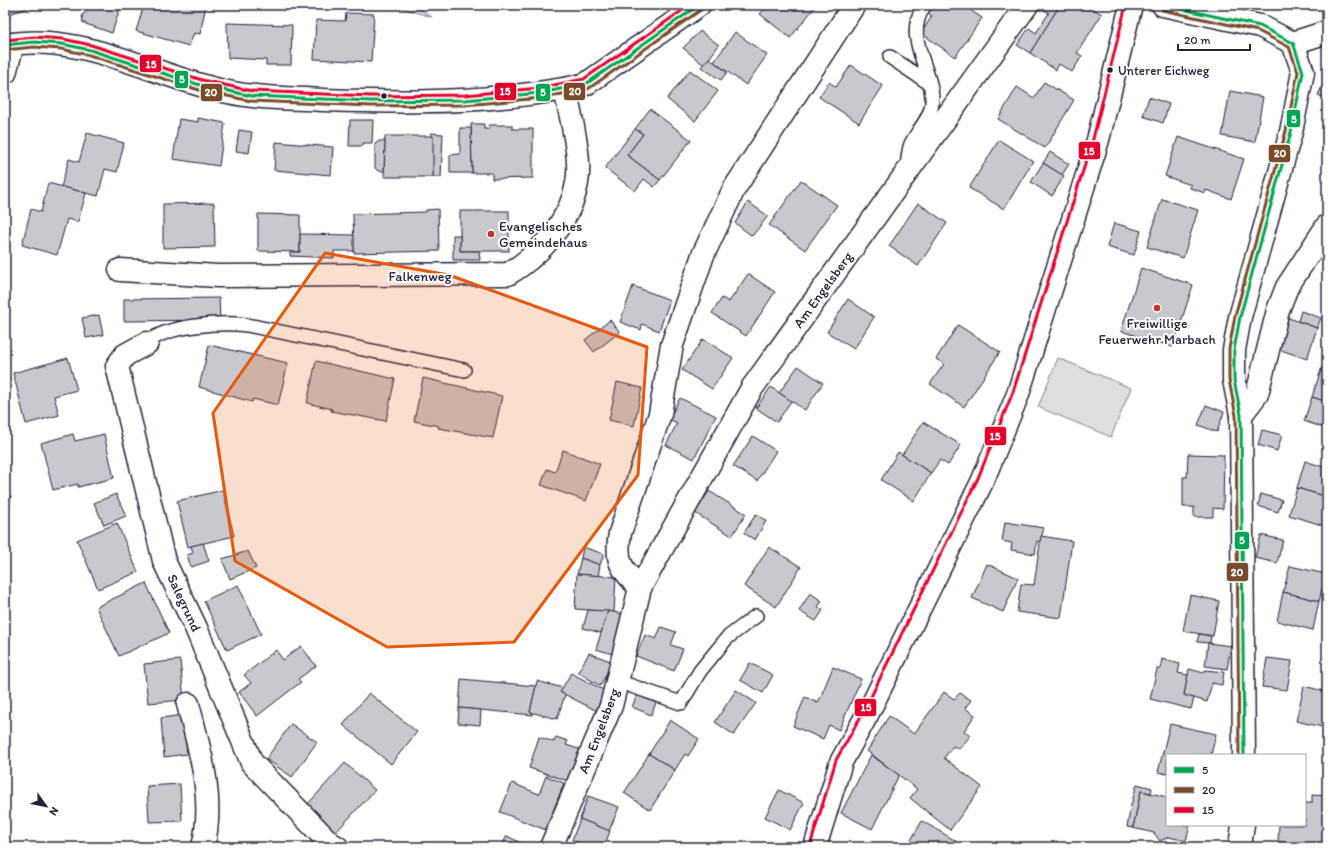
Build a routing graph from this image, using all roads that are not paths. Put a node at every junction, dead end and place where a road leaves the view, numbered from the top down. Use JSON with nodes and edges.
{"nodes":[{"id":1,"x":699,"y":5,"type":"edge"},
{"id":2,"x":854,"y":5,"type":"edge"},
{"id":3,"x":925,"y":5,"type":"edge"},
{"id":4,"x":1027,"y":5,"type":"edge"},
{"id":5,"x":1131,"y":5,"type":"edge"},
{"id":6,"x":1163,"y":5,"type":"edge"},
{"id":7,"x":1327,"y":32,"type":"edge"},
{"id":8,"x":1293,"y":43,"type":"junction"},
{"id":9,"x":9,"y":45,"type":"edge"},
{"id":10,"x":890,"y":57,"type":"dead end"},
{"id":11,"x":5,"y":73,"type":"edge"},
{"id":12,"x":929,"y":83,"type":"junction"},
{"id":13,"x":565,"y":90,"type":"junction"},
{"id":14,"x":906,"y":174,"type":"junction"},
{"id":15,"x":1327,"y":226,"type":"edge"},
{"id":16,"x":120,"y":270,"type":"dead end"},
{"id":17,"x":147,"y":343,"type":"joint"},
{"id":18,"x":464,"y":370,"type":"dead end"},
{"id":19,"x":1241,"y":415,"type":"junction"},
{"id":20,"x":640,"y":588,"type":"junction"},
{"id":21,"x":756,"y":616,"type":"dead end"},
{"id":22,"x":618,"y":681,"type":"junction"},
{"id":23,"x":188,"y":704,"type":"dead end"},
{"id":24,"x":1244,"y":754,"type":"edge"},
{"id":25,"x":1243,"y":826,"type":"edge"},
{"id":26,"x":331,"y":846,"type":"edge"},
{"id":27,"x":203,"y":847,"type":"edge"},
{"id":28,"x":551,"y":847,"type":"edge"},
{"id":29,"x":815,"y":847,"type":"edge"},
{"id":30,"x":1240,"y":847,"type":"edge"}],
"edges":[{"from":1,"to":13,"type":"street"},
{"from":2,"to":20,"type":"street"},
{"from":3,"to":12,"type":"lane"},
{"from":4,"to":14,"type":"street","name":"Am Engelsberg"},
{"from":5,"to":29,"type":"street"},
{"from":6,"to":8,"type":"street"},
{"from":7,"to":8,"type":"street"},
{"from":8,"to":19,"type":"street"},
{"from":9,"to":11,"type":"street"},
{"from":9,"to":13,"type":"street"},
{"from":10,"to":12,"type":"lane"},
{"from":12,"to":14,"type":"lane"},
{"from":13,"to":16,"type":"street","name":"Falkenweg"},
{"from":14,"to":20,"type":"street","name":"Am Engelsberg"},
{"from":15,"to":19,"type":"street"},
{"from":17,"to":18,"type":"lane"},
{"from":17,"to":26,"type":"street","name":"Salegrund"},
{"from":19,"to":24,"type":"street"},
{"from":20,"to":22,"type":"street","name":"Am Engelsberg"},
{"from":21,"to":22,"type":"lane"},
{"from":22,"to":28,"type":"street","name":"Am Engelsberg"},
{"from":23,"to":27,"type":"street"},
{"from":25,"to":30,"type":"street"}]}
